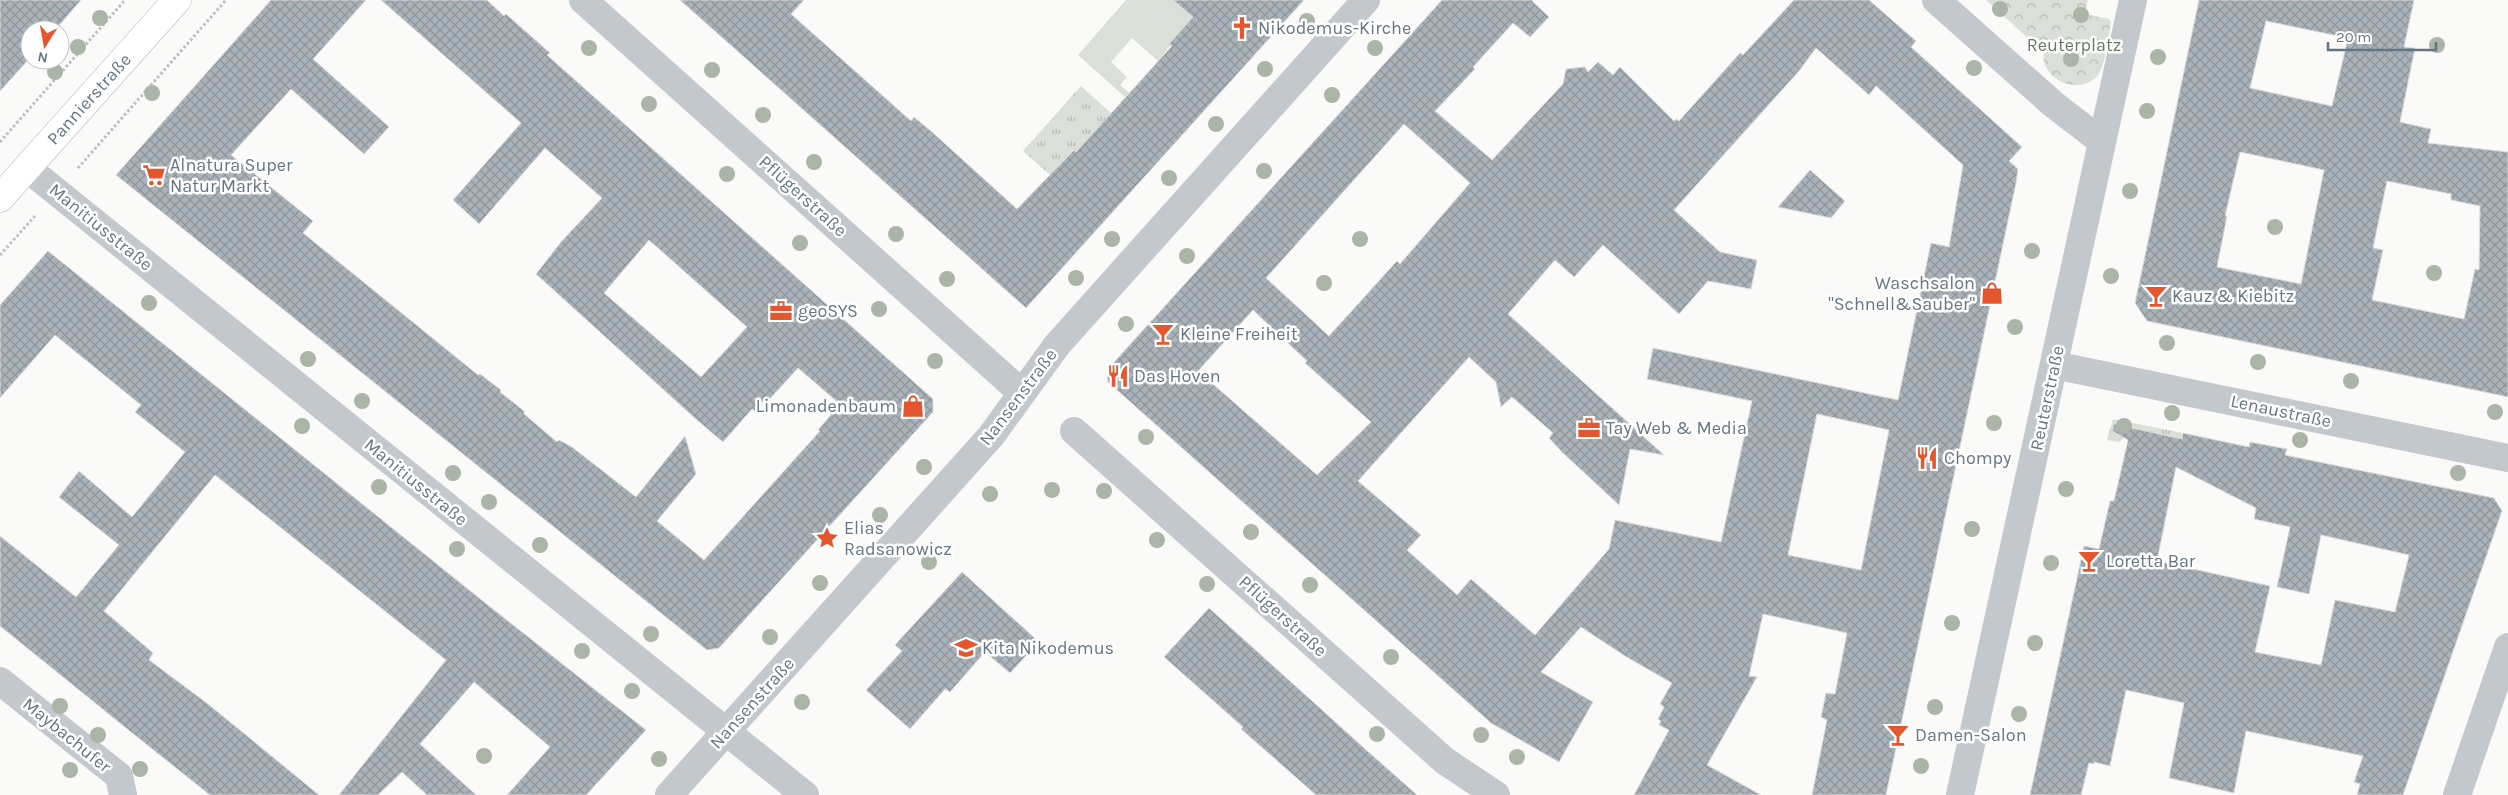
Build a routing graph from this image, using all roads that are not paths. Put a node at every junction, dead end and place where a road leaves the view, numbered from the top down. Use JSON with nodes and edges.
{"nodes":[{"id":1,"x":177,"y":0,"type":"edge"},
{"id":2,"x":583,"y":0,"type":"edge"},
{"id":3,"x":1366,"y":0,"type":"edge"},
{"id":4,"x":1936,"y":0,"type":"edge"},
{"id":5,"x":2134,"y":0,"type":"edge"},
{"id":6,"x":2101,"y":141,"type":"junction"},
{"id":7,"x":27,"y":168,"type":"junction"},
{"id":8,"x":0,"y":198,"type":"edge"},
{"id":9,"x":2054,"y":365,"type":"junction"},
{"id":10,"x":1022,"y":393,"type":"junction"},
{"id":11,"x":1074,"y":431,"type":"dead end"},
{"id":12,"x":2508,"y":458,"type":"edge"},
{"id":13,"x":2508,"y":646,"type":"edge"},
{"id":14,"x":0,"y":681,"type":"edge"},
{"id":15,"x":726,"y":733,"type":"junction"},
{"id":16,"x":123,"y":795,"type":"edge"},
{"id":17,"x":670,"y":795,"type":"edge"},
{"id":18,"x":804,"y":795,"type":"edge"},
{"id":19,"x":1496,"y":795,"type":"edge"},
{"id":20,"x":1960,"y":795,"type":"edge"},
{"id":21,"x":2457,"y":795,"type":"edge"}],
"edges":[{"from":1,"to":7,"type":"street","name":"Pannierstraße"},
{"from":2,"to":10,"type":"street","name":"Pflügerstraße"},
{"from":3,"to":10,"type":"street","name":"Nansenstraße"},
{"from":4,"to":6,"type":"street"},
{"from":5,"to":6,"type":"street","name":"Reuterstraße"},
{"from":6,"to":9,"type":"street","name":"Reuterstraße"},
{"from":7,"to":8,"type":"street","name":"Pannierstraße"},
{"from":7,"to":15,"type":"street","name":"Manitiusstraße"},
{"from":9,"to":12,"type":"street","name":"Lenaustraße"},
{"from":9,"to":20,"type":"street","name":"Reuterstraße"},
{"from":10,"to":15,"type":"street","name":"Nansenstraße"},
{"from":11,"to":19,"type":"street","name":"Pflügerstraße"},
{"from":13,"to":21,"type":"street"},
{"from":14,"to":16,"type":"street","name":"Maybachufer"},
{"from":15,"to":17,"type":"street","name":"Nansenstraße"},
{"from":15,"to":18,"type":"street","name":"Manitiusstraße"}]}
